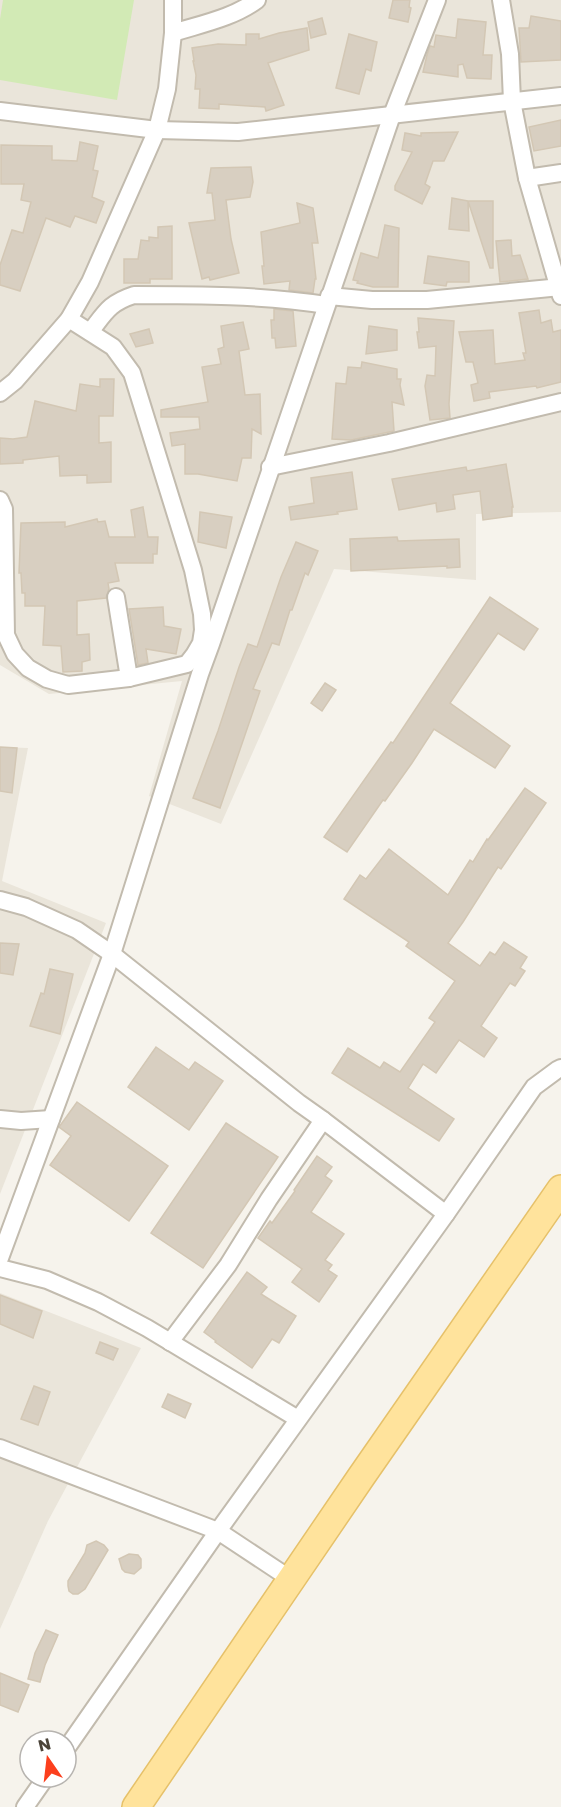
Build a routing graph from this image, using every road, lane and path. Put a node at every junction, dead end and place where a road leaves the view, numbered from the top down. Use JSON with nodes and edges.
{"nodes":[{"id":1,"x":173,"y":0,"type":"edge"},
{"id":2,"x":257,"y":0,"type":"edge"},
{"id":3,"x":437,"y":0,"type":"edge"},
{"id":4,"x":501,"y":0,"type":"edge"},
{"id":5,"x":172,"y":33,"type":"junction"},
{"id":6,"x":561,"y":96,"type":"edge"},
{"id":7,"x":512,"y":101,"type":"junction"},
{"id":8,"x":0,"y":111,"type":"edge"},
{"id":9,"x":392,"y":115,"type":"junction"},
{"id":10,"x":158,"y":130,"type":"junction"},
{"id":11,"x":561,"y":173,"type":"edge"},
{"id":12,"x":526,"y":178,"type":"junction"},
{"id":13,"x":560,"y":290,"type":"edge"},
{"id":14,"x":327,"y":301,"type":"junction"},
{"id":15,"x":69,"y":319,"type":"junction"},
{"id":16,"x":90,"y":332,"type":"junction"},
{"id":17,"x":0,"y":393,"type":"edge"},
{"id":18,"x":561,"y":402,"type":"edge"},
{"id":19,"x":270,"y":467,"type":"junction"},
{"id":20,"x":0,"y":500,"type":"edge"},
{"id":21,"x":117,"y":597,"type":"dead end"},
{"id":22,"x":129,"y":678,"type":"junction"},
{"id":23,"x":0,"y":900,"type":"edge"},
{"id":24,"x":112,"y":954,"type":"junction"},
{"id":25,"x":561,"y":1068,"type":"edge"},
{"id":26,"x":0,"y":1119,"type":"edge"},
{"id":27,"x":51,"y":1119,"type":"junction"},
{"id":28,"x":323,"y":1120,"type":"junction"},
{"id":29,"x":561,"y":1190,"type":"edge"},
{"id":30,"x":446,"y":1214,"type":"junction"},
{"id":31,"x":0,"y":1258,"type":"edge"},
{"id":32,"x":0,"y":1268,"type":"edge"},
{"id":33,"x":170,"y":1342,"type":"junction"},
{"id":34,"x":298,"y":1419,"type":"junction"},
{"id":35,"x":0,"y":1448,"type":"edge"},
{"id":36,"x":218,"y":1531,"type":"junction"},
{"id":37,"x":292,"y":1580,"type":"junction"},
{"id":38,"x":78,"y":1732,"type":"edge"},
{"id":39,"x":38,"y":1789,"type":"edge"},
{"id":40,"x":25,"y":1807,"type":"edge"},
{"id":41,"x":136,"y":1807,"type":"edge"}],
"edges":[{"from":1,"to":5,"type":"street"},
{"from":2,"to":5,"type":"street"},
{"from":3,"to":9,"type":"street"},
{"from":4,"to":7,"type":"street"},
{"from":5,"to":10,"type":"street"},
{"from":6,"to":7,"type":"street"},
{"from":7,"to":9,"type":"street"},
{"from":7,"to":12,"type":"street"},
{"from":8,"to":10,"type":"street"},
{"from":9,"to":10,"type":"street"},
{"from":9,"to":14,"type":"street"},
{"from":10,"to":15,"type":"street"},
{"from":11,"to":12,"type":"street"},
{"from":12,"to":13,"type":"street"},
{"from":13,"to":14,"type":"street"},
{"from":14,"to":16,"type":"street"},
{"from":14,"to":19,"type":"street"},
{"from":15,"to":16,"type":"street"},
{"from":15,"to":17,"type":"street"},
{"from":16,"to":22,"type":"street"},
{"from":18,"to":19,"type":"street"},
{"from":19,"to":24,"type":"street"},
{"from":20,"to":22,"type":"street"},
{"from":21,"to":22,"type":"street"},
{"from":23,"to":24,"type":"street"},
{"from":24,"to":27,"type":"street"},
{"from":24,"to":28,"type":"street"},
{"from":25,"to":30,"type":"street"},
{"from":26,"to":27,"type":"street"},
{"from":27,"to":31,"type":"street"},
{"from":28,"to":30,"type":"street"},
{"from":28,"to":33,"type":"street"},
{"from":29,"to":37,"type":"main road"},
{"from":30,"to":34,"type":"street"},
{"from":32,"to":33,"type":"street"},
{"from":33,"to":34,"type":"street"},
{"from":34,"to":36,"type":"street"},
{"from":35,"to":36,"type":"street"},
{"from":36,"to":37,"type":"street"},
{"from":36,"to":38,"type":"street"},
{"from":37,"to":41,"type":"main road"},
{"from":39,"to":40,"type":"street"}]}
